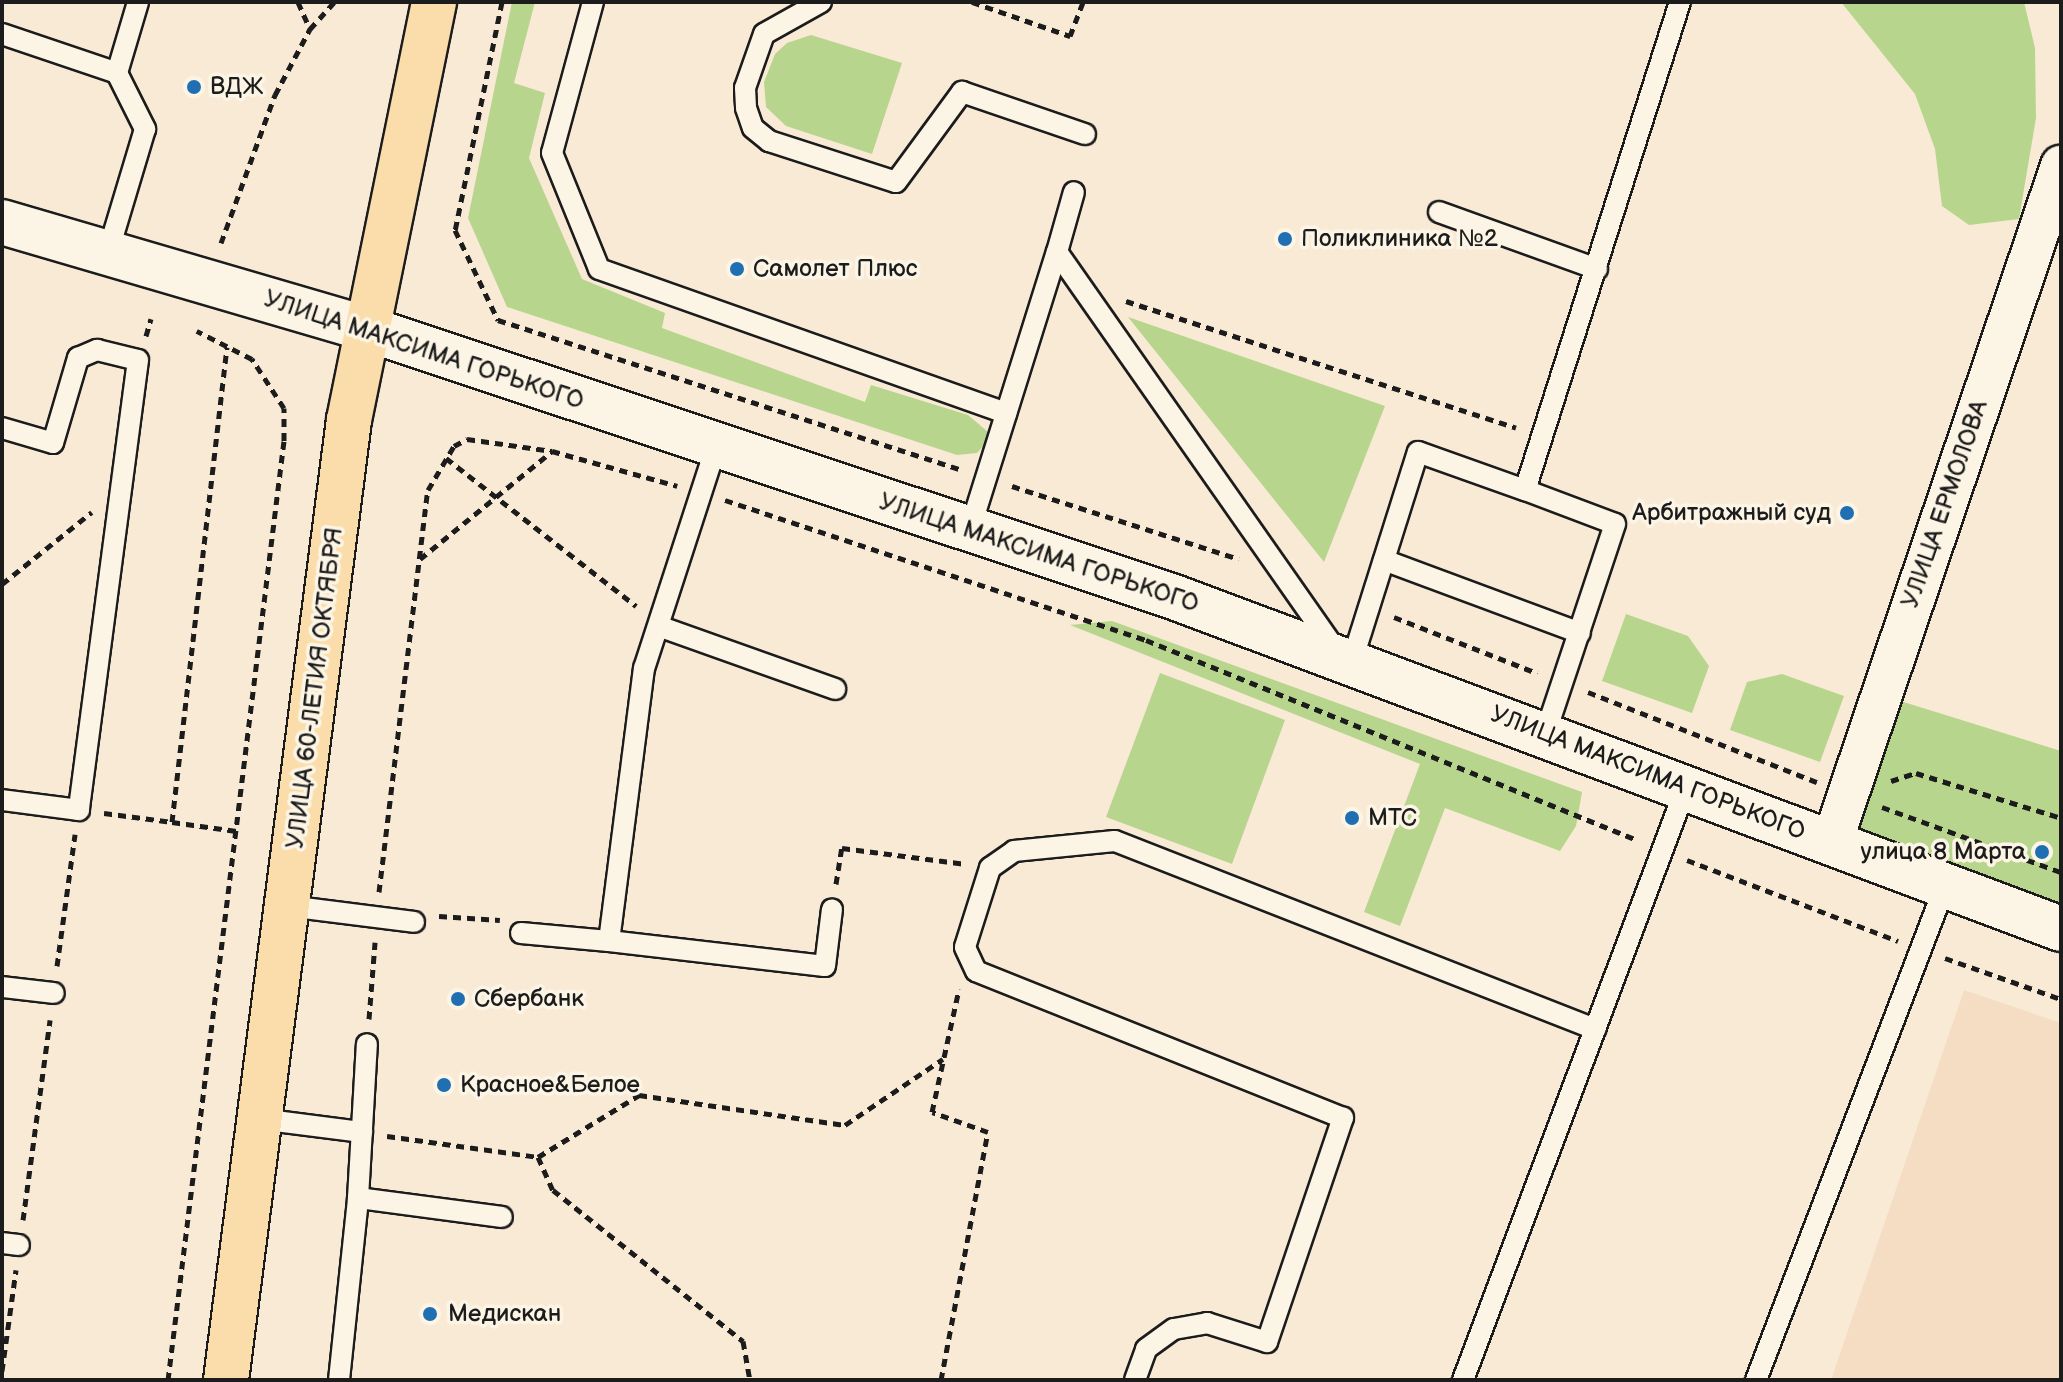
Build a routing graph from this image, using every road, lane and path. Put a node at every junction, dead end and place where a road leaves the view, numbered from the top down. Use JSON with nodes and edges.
{"nodes":[{"id":1,"x":138,"y":2,"type":"edge"},
{"id":2,"x":298,"y":2,"type":"edge"},
{"id":3,"x":334,"y":2,"type":"edge"},
{"id":4,"x":434,"y":2,"type":"edge"},
{"id":5,"x":502,"y":2,"type":"edge"},
{"id":6,"x":593,"y":2,"type":"edge"},
{"id":7,"x":821,"y":2,"type":"edge"},
{"id":8,"x":972,"y":2,"type":"edge"},
{"id":9,"x":1083,"y":2,"type":"edge"},
{"id":10,"x":1680,"y":2,"type":"edge"},
{"id":11,"x":310,"y":29,"type":"junction"},
{"id":12,"x":2,"y":34,"type":"edge"},
{"id":13,"x":117,"y":73,"type":"junction"},
{"id":14,"x":1085,"y":134,"type":"dead end"},
{"id":15,"x":2061,"y":166,"type":"edge"},
{"id":16,"x":1074,"y":192,"type":"dead end"},
{"id":17,"x":1439,"y":212,"type":"dead end"},
{"id":18,"x":2,"y":222,"type":"edge"},
{"id":19,"x":221,"y":243,"type":"dead end"},
{"id":20,"x":108,"y":252,"type":"junction"},
{"id":21,"x":1057,"y":252,"type":"junction"},
{"id":22,"x":1597,"y":269,"type":"junction"},
{"id":23,"x":1081,"y":287,"type":"junction"},
{"id":24,"x":365,"y":328,"type":"junction"},
{"id":25,"x":197,"y":331,"type":"dead end"},
{"id":26,"x":227,"y":347,"type":"junction"},
{"id":27,"x":1006,"y":413,"type":"junction"},
{"id":28,"x":2,"y":428,"type":"edge"},
{"id":29,"x":1544,"y":437,"type":"junction"},
{"id":30,"x":716,"y":447,"type":"junction"},
{"id":31,"x":552,"y":451,"type":"junction"},
{"id":32,"x":446,"y":458,"type":"junction"},
{"id":33,"x":986,"y":478,"type":"junction"},
{"id":34,"x":1525,"y":490,"type":"junction"},
{"id":35,"x":120,"y":491,"type":"junction"},
{"id":36,"x":703,"y":493,"type":"junction"},
{"id":37,"x":494,"y":498,"type":"junction"},
{"id":38,"x":970,"y":529,"type":"junction"},
{"id":39,"x":420,"y":559,"type":"junction"},
{"id":40,"x":1384,"y":560,"type":"junction"},
{"id":41,"x":1283,"y":573,"type":"junction"},
{"id":42,"x":2,"y":584,"type":"edge"},
{"id":43,"x":1369,"y":607,"type":"junction"},
{"id":44,"x":661,"y":627,"type":"junction"},
{"id":45,"x":1580,"y":633,"type":"junction"},
{"id":46,"x":1347,"y":659,"type":"junction"},
{"id":47,"x":1563,"y":683,"type":"junction"},
{"id":48,"x":835,"y":689,"type":"dead end"},
{"id":49,"x":1545,"y":734,"type":"junction"},
{"id":50,"x":1685,"y":790,"type":"junction"},
{"id":51,"x":1848,"y":795,"type":"junction"},
{"id":52,"x":2,"y":800,"type":"edge"},
{"id":53,"x":79,"y":810,"type":"junction"},
{"id":54,"x":2061,"y":818,"type":"edge"},
{"id":55,"x":172,"y":822,"type":"junction"},
{"id":56,"x":236,"y":831,"type":"junction"},
{"id":57,"x":1832,"y":842,"type":"junction"},
{"id":58,"x":1661,"y":851,"type":"junction"},
{"id":59,"x":990,"y":868,"type":"junction"},
{"id":60,"x":2061,"y":872,"type":"edge"},
{"id":61,"x":1945,"y":886,"type":"junction"},
{"id":62,"x":288,"y":906,"type":"junction"},
{"id":63,"x":832,"y":909,"type":"joint"},
{"id":64,"x":376,"y":918,"type":"junction"},
{"id":65,"x":414,"y":922,"type":"joint"},
{"id":66,"x":2061,"y":929,"type":"edge"},
{"id":67,"x":521,"y":933,"type":"joint"},
{"id":68,"x":609,"y":941,"type":"junction"},
{"id":69,"x":1921,"y":950,"type":"junction"},
{"id":70,"x":976,"y":971,"type":"junction"},
{"id":71,"x":2,"y":987,"type":"edge"},
{"id":72,"x":54,"y":993,"type":"junction"},
{"id":73,"x":2061,"y":999,"type":"edge"},
{"id":74,"x":1595,"y":1029,"type":"junction"},
{"id":75,"x":367,"y":1044,"type":"joint"},
{"id":76,"x":943,"y":1059,"type":"junction"},
{"id":77,"x":260,"y":1119,"type":"junction"},
{"id":78,"x":362,"y":1132,"type":"junction"},
{"id":79,"x":538,"y":1157,"type":"junction"},
{"id":80,"x":358,"y":1198,"type":"junction"},
{"id":81,"x":502,"y":1217,"type":"dead end"},
{"id":82,"x":11,"y":1244,"type":"edge"},
{"id":83,"x":2,"y":1371,"type":"edge"},
{"id":84,"x":168,"y":1380,"type":"edge"},
{"id":85,"x":226,"y":1380,"type":"edge"},
{"id":86,"x":339,"y":1380,"type":"edge"},
{"id":87,"x":750,"y":1380,"type":"edge"},
{"id":88,"x":941,"y":1380,"type":"edge"},
{"id":89,"x":1135,"y":1380,"type":"edge"},
{"id":90,"x":1463,"y":1380,"type":"edge"},
{"id":91,"x":1756,"y":1380,"type":"edge"}],
"edges":[{"from":1,"to":13,"type":"lane"},
{"from":2,"to":11,"type":"path"},
{"from":3,"to":11,"type":"path"},
{"from":4,"to":24,"type":"main road","name":"УЛИЦА 60-ЛЕТИЯ ОКТЯБРЯ"},
{"from":5,"to":33,"type":"path"},
{"from":6,"to":27,"type":"lane"},
{"from":7,"to":14,"type":"lane"},
{"from":8,"to":9,"type":"path"},
{"from":10,"to":22,"type":"lane"},
{"from":11,"to":19,"type":"path"},
{"from":12,"to":13,"type":"lane"},
{"from":13,"to":20,"type":"lane"},
{"from":15,"to":51,"type":"street","name":"УЛИЦА ЕРМОЛОВА"},
{"from":16,"to":21,"type":"lane"},
{"from":17,"to":22,"type":"lane"},
{"from":18,"to":20,"type":"main road","name":"УЛИЦА МАКСИМА ГОРЬКОГО"},
{"from":20,"to":24,"type":"main road","name":"УЛИЦА МАКСИМА ГОРЬКОГО"},
{"from":21,"to":23,"type":"lane"},
{"from":21,"to":27,"type":"lane"},
{"from":22,"to":29,"type":"lane"},
{"from":23,"to":29,"type":"path"},
{"from":23,"to":41,"type":"lane"},
{"from":24,"to":30,"type":"main road","name":"УЛИЦА МАКСИМА ГОРЬКОГО"},
{"from":24,"to":62,"type":"main road","name":"УЛИЦА 60-ЛЕТИЯ ОКТЯБРЯ"},
{"from":25,"to":26,"type":"path"},
{"from":26,"to":55,"type":"path"},
{"from":26,"to":56,"type":"path"},
{"from":27,"to":33,"type":"lane"},
{"from":28,"to":35,"type":"lane"},
{"from":29,"to":34,"type":"lane"},
{"from":30,"to":36,"type":"lane"},
{"from":30,"to":38,"type":"main road","name":"УЛИЦА МАКСИМА ГОРЬКОГО"},
{"from":31,"to":32,"type":"path"},
{"from":31,"to":36,"type":"path"},
{"from":31,"to":37,"type":"path"},
{"from":32,"to":37,"type":"path"},
{"from":32,"to":39,"type":"path"},
{"from":33,"to":38,"type":"lane"},
{"from":33,"to":41,"type":"path"},
{"from":34,"to":40,"type":"lane"},
{"from":34,"to":45,"type":"lane"},
{"from":35,"to":42,"type":"path"},
{"from":35,"to":53,"type":"lane"},
{"from":36,"to":44,"type":"lane"},
{"from":36,"to":58,"type":"path"},
{"from":37,"to":39,"type":"path"},
{"from":37,"to":44,"type":"path"},
{"from":38,"to":46,"type":"main road","name":"УЛИЦА МАКСИМА ГОРЬКОГО"},
{"from":39,"to":64,"type":"path"},
{"from":40,"to":43,"type":"lane"},
{"from":40,"to":45,"type":"lane"},
{"from":41,"to":46,"type":"lane"},
{"from":43,"to":46,"type":"lane"},
{"from":43,"to":47,"type":"path"},
{"from":44,"to":48,"type":"lane"},
{"from":44,"to":68,"type":"lane"},
{"from":45,"to":47,"type":"lane"},
{"from":46,"to":49,"type":"main road","name":"УЛИЦА МАКСИМА ГОРЬКОГО"},
{"from":47,"to":49,"type":"lane"},
{"from":47,"to":51,"type":"path"},
{"from":49,"to":50,"type":"main road","name":"УЛИЦА МАКСИМА ГОРЬКОГО"},
{"from":50,"to":57,"type":"main road","name":"УЛИЦА МАКСИМА ГОРЬКОГО"},
{"from":50,"to":58,"type":"lane"},
{"from":51,"to":54,"type":"path"},
{"from":51,"to":57,"type":"street","name":"УЛИЦА ЕРМОЛОВА"},
{"from":51,"to":60,"type":"path"},
{"from":52,"to":53,"type":"lane"},
{"from":53,"to":55,"type":"path"},
{"from":53,"to":72,"type":"path"},
{"from":55,"to":56,"type":"path"},
{"from":56,"to":84,"type":"path"},
{"from":57,"to":61,"type":"main road","name":"УЛИЦА МАКСИМА ГОРЬКОГО"},
{"from":58,"to":69,"type":"path"},
{"from":58,"to":74,"type":"lane"},
{"from":59,"to":63,"type":"path"},
{"from":59,"to":70,"type":"lane"},
{"from":59,"to":74,"type":"lane"},
{"from":61,"to":66,"type":"main road","name":"УЛИЦА МАКСИМА ГОРЬКОГО"},
{"from":61,"to":69,"type":"lane"},
{"from":62,"to":64,"type":"lane"},
{"from":62,"to":77,"type":"main road","name":"УЛИЦА 60-ЛЕТИЯ ОКТЯБРЯ"},
{"from":63,"to":68,"type":"lane"},
{"from":64,"to":65,"type":"lane"},
{"from":64,"to":75,"type":"path"},
{"from":65,"to":67,"type":"path"},
{"from":67,"to":68,"type":"lane"},
{"from":69,"to":73,"type":"path"},
{"from":69,"to":91,"type":"lane"},
{"from":70,"to":76,"type":"path"},
{"from":70,"to":89,"type":"lane"},
{"from":71,"to":72,"type":"lane"},
{"from":72,"to":82,"type":"path"},
{"from":74,"to":90,"type":"lane"},
{"from":75,"to":78,"type":"lane"},
{"from":76,"to":79,"type":"path"},
{"from":76,"to":88,"type":"path"},
{"from":77,"to":78,"type":"lane"},
{"from":77,"to":85,"type":"main road","name":"УЛИЦА 60-ЛЕТИЯ ОКТЯБРЯ"},
{"from":78,"to":79,"type":"path"},
{"from":78,"to":80,"type":"lane"},
{"from":79,"to":87,"type":"path"},
{"from":80,"to":81,"type":"lane"},
{"from":80,"to":86,"type":"lane"},
{"from":82,"to":83,"type":"path"}]}
